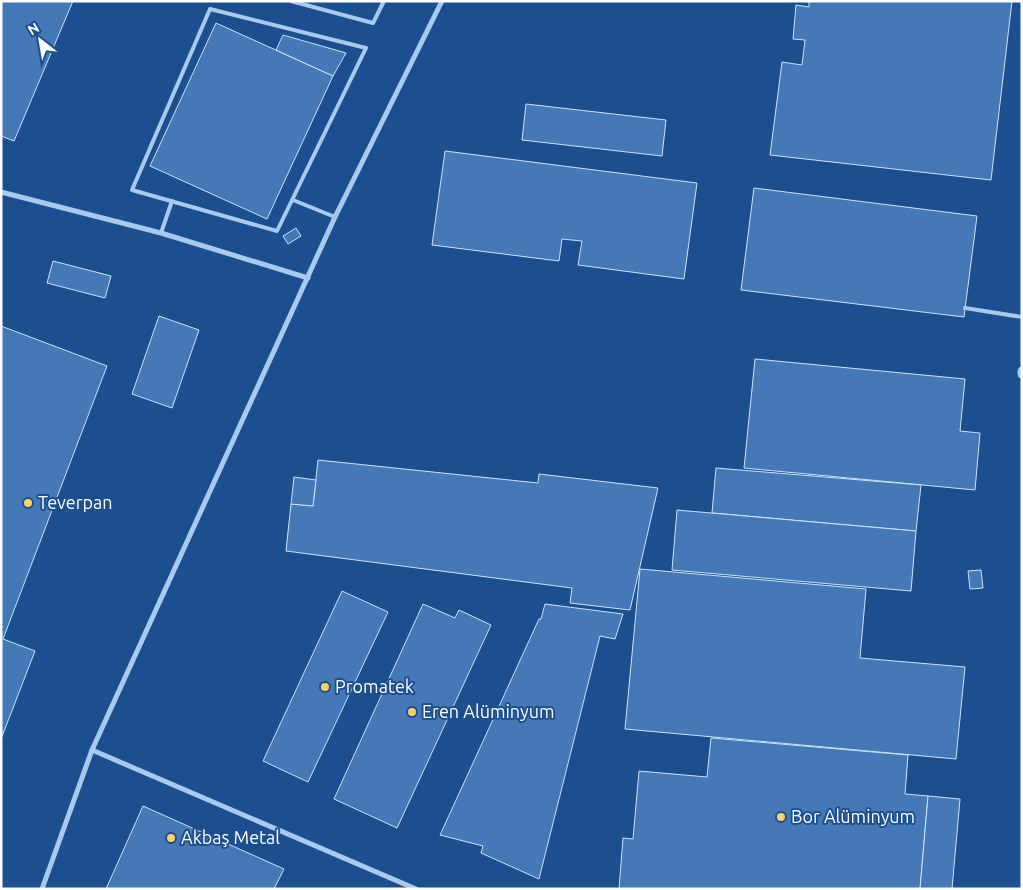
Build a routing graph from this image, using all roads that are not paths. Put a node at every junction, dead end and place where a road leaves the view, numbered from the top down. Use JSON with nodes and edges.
{"nodes":[{"id":1,"x":291,"y":1,"type":"edge"},
{"id":2,"x":384,"y":1,"type":"edge"},
{"id":3,"x":442,"y":1,"type":"edge"},
{"id":4,"x":1,"y":192,"type":"edge"},
{"id":5,"x":293,"y":200,"type":"junction"},
{"id":6,"x":172,"y":201,"type":"junction"},
{"id":7,"x":335,"y":217,"type":"junction"},
{"id":8,"x":160,"y":233,"type":"junction"},
{"id":9,"x":308,"y":278,"type":"junction"},
{"id":10,"x":965,"y":308,"type":"dead end"},
{"id":11,"x":1022,"y":317,"type":"edge"},
{"id":12,"x":92,"y":750,"type":"junction"},
{"id":13,"x":42,"y":889,"type":"edge"},
{"id":14,"x":416,"y":889,"type":"edge"}],
"edges":[{"from":1,"to":2,"type":"lane"},
{"from":3,"to":7,"type":"street"},
{"from":4,"to":8,"type":"street"},
{"from":5,"to":6,"type":"lane"},
{"from":5,"to":6,"type":"lane"},
{"from":5,"to":7,"type":"lane"},
{"from":6,"to":8,"type":"lane"},
{"from":7,"to":9,"type":"street"},
{"from":8,"to":9,"type":"street"},
{"from":9,"to":12,"type":"street"},
{"from":10,"to":11,"type":"lane"},
{"from":12,"to":13,"type":"street"},
{"from":12,"to":14,"type":"street"}]}
